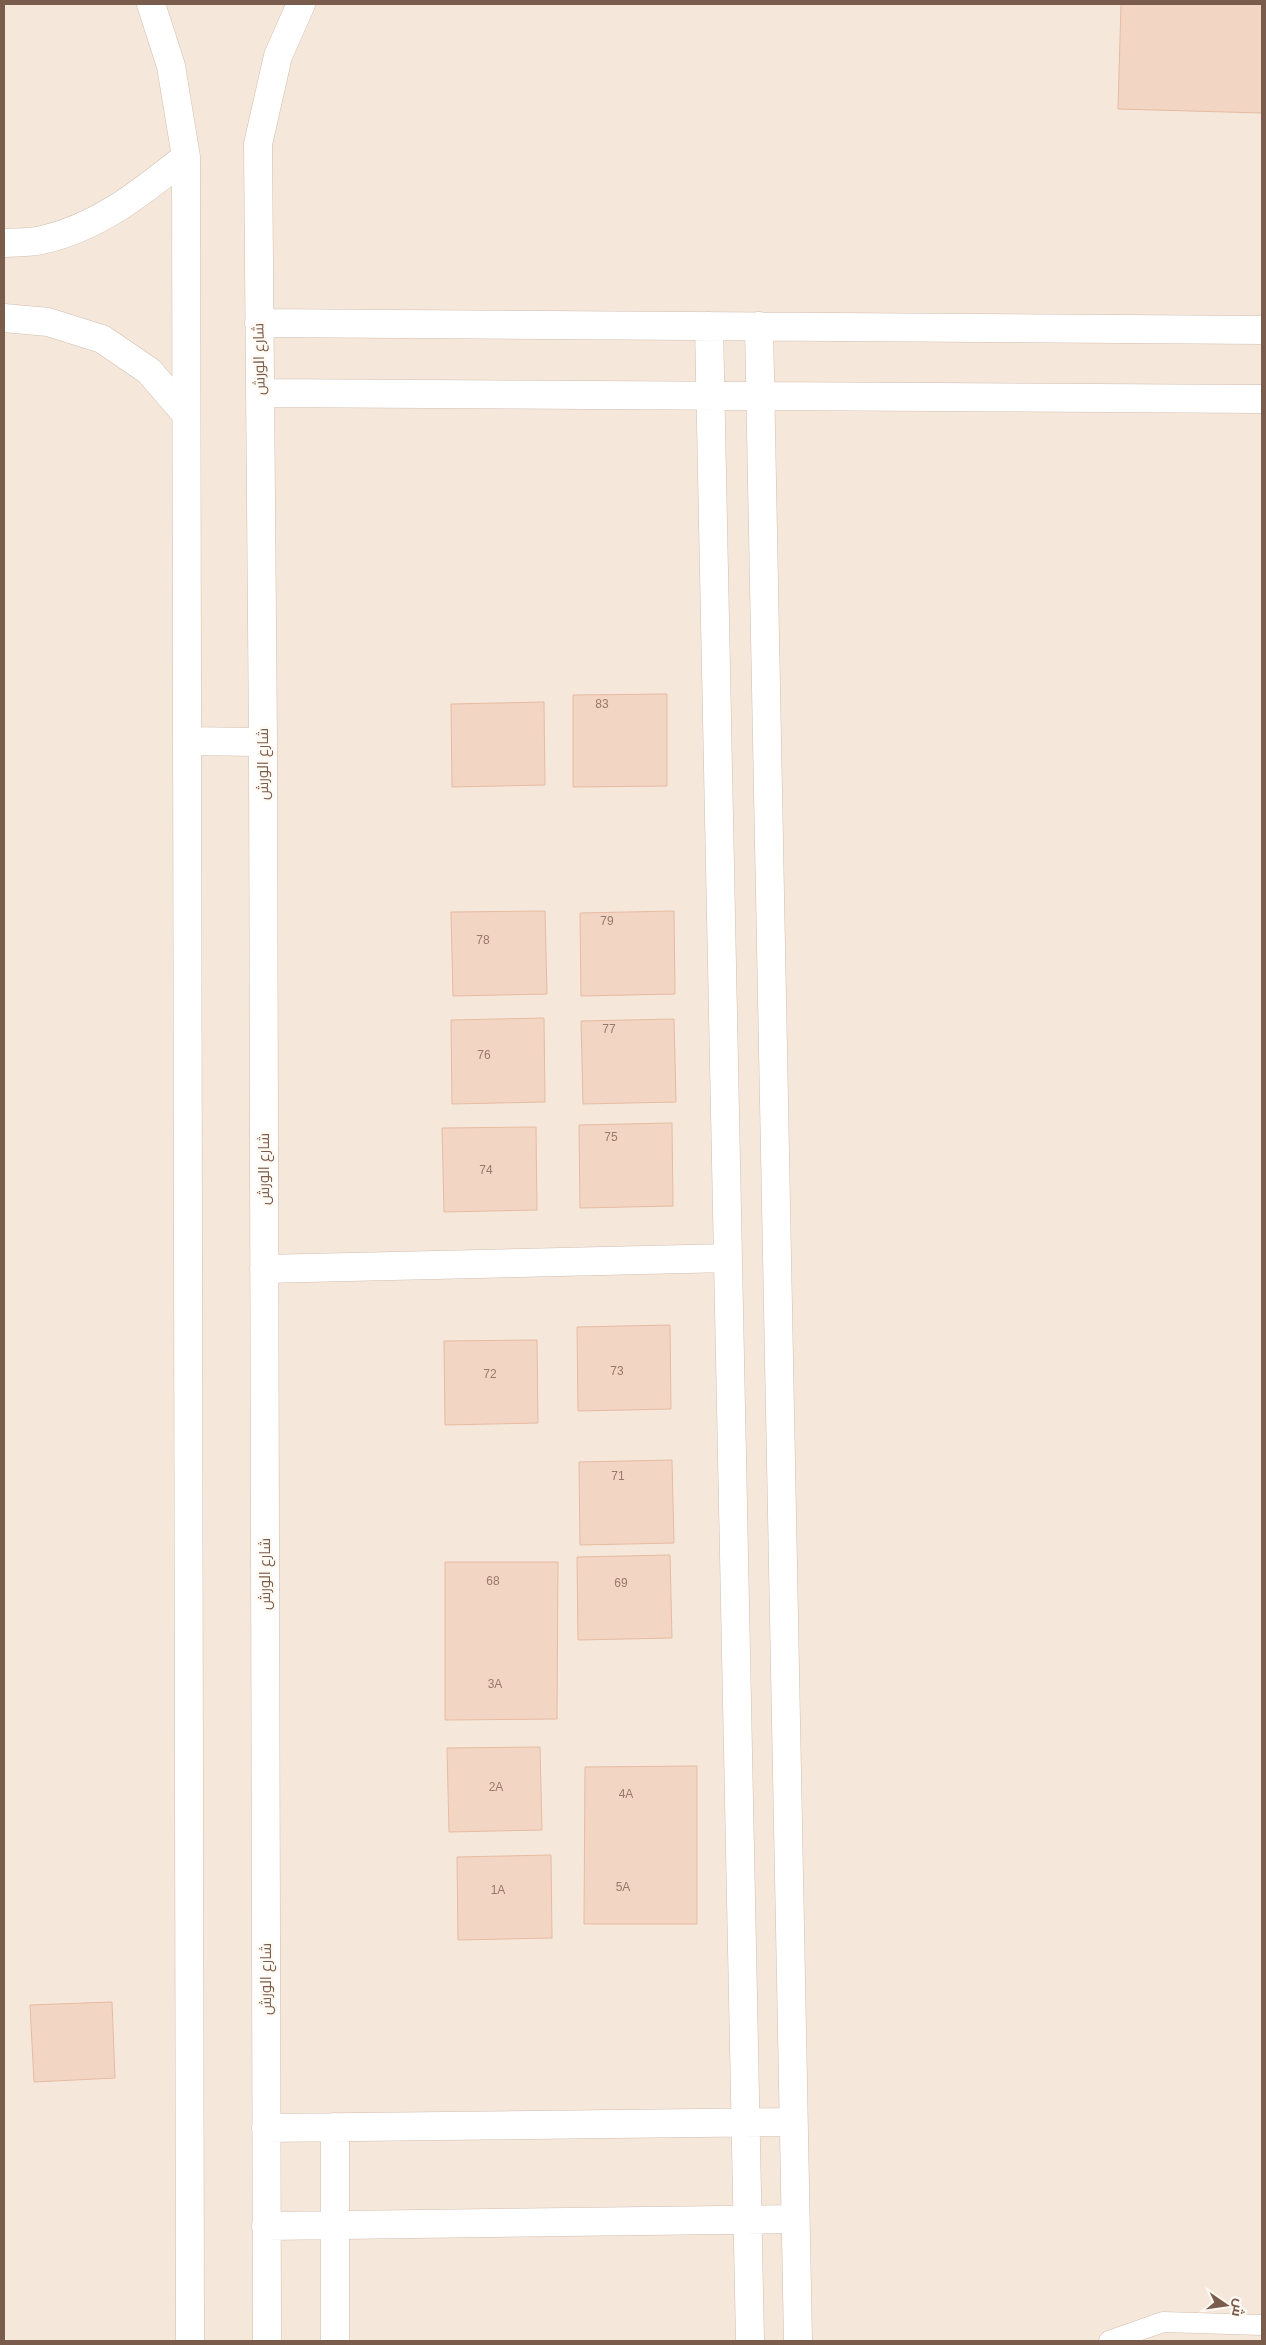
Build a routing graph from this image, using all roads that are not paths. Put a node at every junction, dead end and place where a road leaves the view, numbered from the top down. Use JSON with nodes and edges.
{"nodes":[{"id":1,"x":151,"y":4,"type":"edge"},
{"id":2,"x":301,"y":4,"type":"edge"},
{"id":3,"x":186,"y":157,"type":"junction"},
{"id":4,"x":4,"y":243,"type":"edge"},
{"id":5,"x":4,"y":318,"type":"edge"},
{"id":6,"x":259,"y":323,"type":"junction"},
{"id":7,"x":709,"y":326,"type":"junction"},
{"id":8,"x":759,"y":326,"type":"junction"},
{"id":9,"x":1262,"y":330,"type":"edge"},
{"id":10,"x":260,"y":393,"type":"junction"},
{"id":11,"x":711,"y":395,"type":"junction"},
{"id":12,"x":760,"y":396,"type":"junction"},
{"id":13,"x":1262,"y":399,"type":"edge"},
{"id":14,"x":186,"y":414,"type":"junction"},
{"id":15,"x":187,"y":741,"type":"junction"},
{"id":16,"x":263,"y":742,"type":"junction"},
{"id":17,"x":728,"y":1258,"type":"junction"},
{"id":18,"x":264,"y":1268,"type":"junction"},
{"id":19,"x":744,"y":2122,"type":"junction"},
{"id":20,"x":792,"y":2122,"type":"junction"},
{"id":21,"x":266,"y":2128,"type":"junction"},
{"id":22,"x":335,"y":2128,"type":"junction"},
{"id":23,"x":795,"y":2219,"type":"junction"},
{"id":24,"x":746,"y":2220,"type":"junction"},
{"id":25,"x":335,"y":2225,"type":"junction"},
{"id":26,"x":266,"y":2226,"type":"junction"},
{"id":27,"x":1262,"y":2325,"type":"edge"},
{"id":28,"x":190,"y":2341,"type":"edge"},
{"id":29,"x":267,"y":2341,"type":"edge"},
{"id":30,"x":335,"y":2341,"type":"edge"},
{"id":31,"x":750,"y":2341,"type":"edge"},
{"id":32,"x":798,"y":2341,"type":"edge"},
{"id":33,"x":1109,"y":2341,"type":"edge"}],
"edges":[{"from":1,"to":3,"type":"street"},
{"from":2,"to":6,"type":"street","name":"شارع الورش"},
{"from":3,"to":4,"type":"street"},
{"from":3,"to":14,"type":"street"},
{"from":5,"to":14,"type":"street"},
{"from":6,"to":7,"type":"street"},
{"from":6,"to":10,"type":"street","name":"شارع الورش"},
{"from":7,"to":8,"type":"street"},
{"from":7,"to":11,"type":"street"},
{"from":8,"to":9,"type":"street"},
{"from":8,"to":12,"type":"street"},
{"from":10,"to":11,"type":"street"},
{"from":10,"to":16,"type":"street","name":"شارع الورش"},
{"from":11,"to":12,"type":"street"},
{"from":11,"to":17,"type":"street"},
{"from":12,"to":13,"type":"street"},
{"from":12,"to":20,"type":"street"},
{"from":14,"to":15,"type":"street"},
{"from":15,"to":16,"type":"street"},
{"from":15,"to":28,"type":"street"},
{"from":16,"to":18,"type":"street","name":"شارع الورش"},
{"from":17,"to":18,"type":"street"},
{"from":17,"to":19,"type":"street"},
{"from":18,"to":21,"type":"street","name":"شارع الورش"},
{"from":19,"to":20,"type":"street"},
{"from":19,"to":22,"type":"street"},
{"from":19,"to":24,"type":"street"},
{"from":20,"to":23,"type":"street"},
{"from":21,"to":22,"type":"street"},
{"from":21,"to":26,"type":"street","name":"شارع الورش"},
{"from":22,"to":25,"type":"street"},
{"from":23,"to":24,"type":"street"},
{"from":23,"to":32,"type":"street"},
{"from":24,"to":25,"type":"street"},
{"from":24,"to":31,"type":"street"},
{"from":25,"to":26,"type":"street"},
{"from":25,"to":30,"type":"street"},
{"from":26,"to":29,"type":"street","name":"شارع الورش"},
{"from":27,"to":33,"type":"lane"}]}
